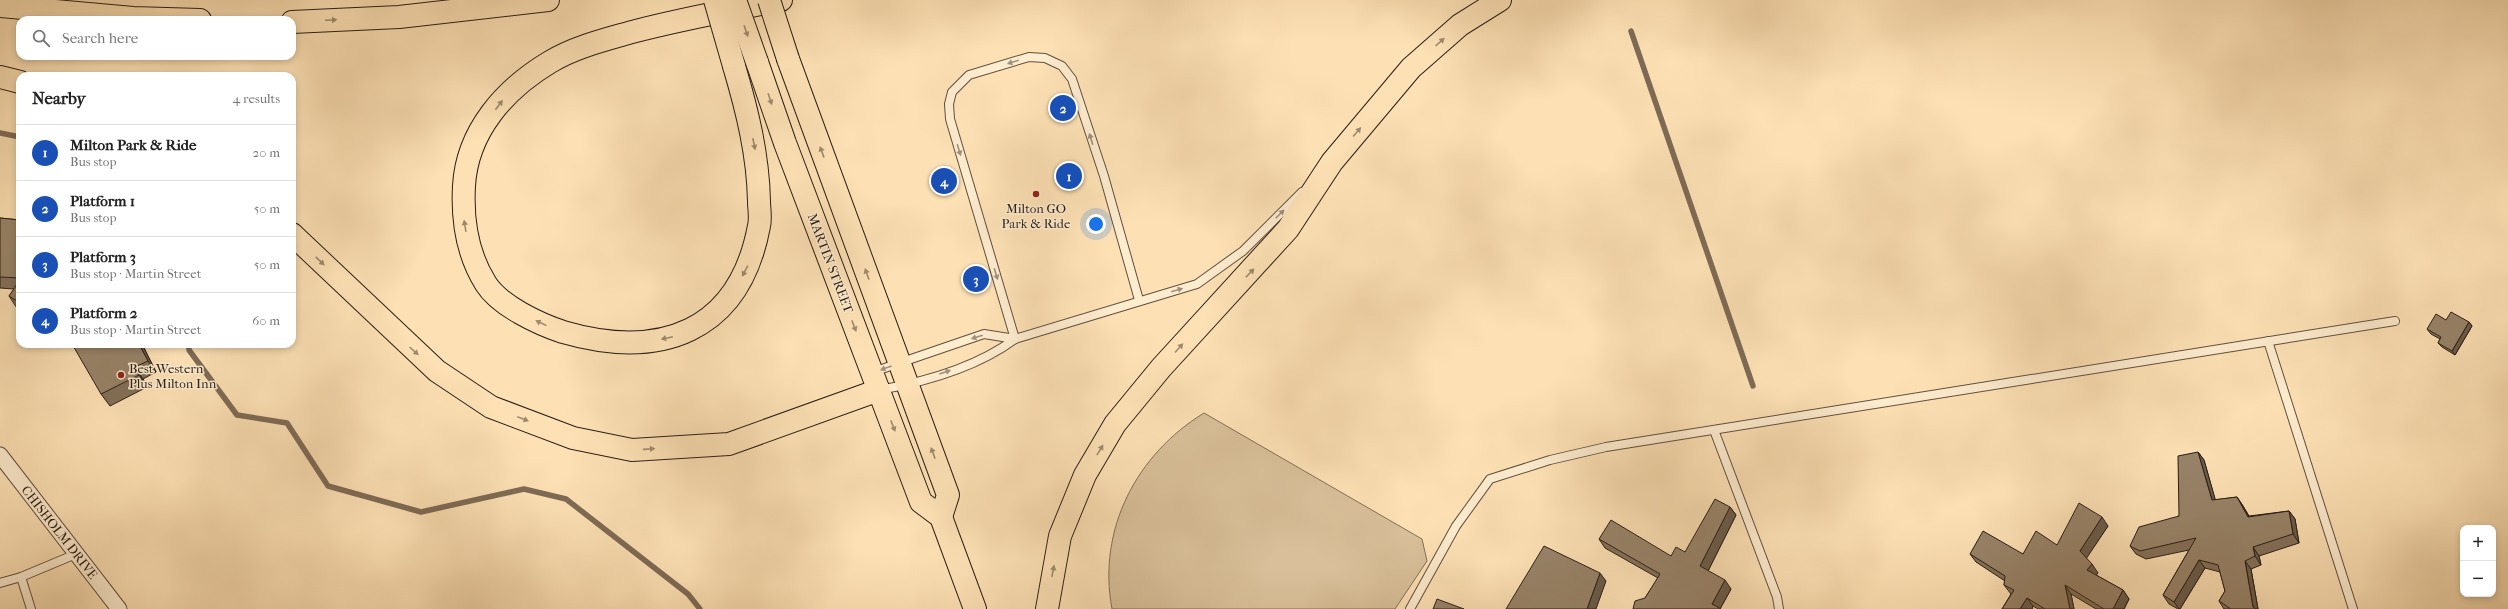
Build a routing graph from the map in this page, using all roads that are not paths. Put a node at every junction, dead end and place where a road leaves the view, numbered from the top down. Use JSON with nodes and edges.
{"nodes":[{"id":1,"x":548,"y":0,"type":"edge"},
{"id":2,"x":716,"y":0,"type":"edge"},
{"id":3,"x":736,"y":0,"type":"edge"},
{"id":4,"x":769,"y":0,"type":"edge"},
{"id":5,"x":781,"y":0,"type":"edge"},
{"id":6,"x":1500,"y":0,"type":"edge"},
{"id":7,"x":0,"y":6,"type":"edge"},
{"id":8,"x":111,"y":16,"type":"edge"},
{"id":9,"x":296,"y":22,"type":"edge"},
{"id":10,"x":0,"y":77,"type":"edge"},
{"id":11,"x":16,"y":81,"type":"edge"},
{"id":12,"x":1332,"y":162,"type":"junction"},
{"id":13,"x":296,"y":238,"type":"edge"},
{"id":14,"x":1139,"y":300,"type":"junction"},
{"id":15,"x":2395,"y":321,"type":"dead end"},
{"id":16,"x":1016,"y":339,"type":"junction"},
{"id":17,"x":2268,"y":341,"type":"junction"},
{"id":18,"x":900,"y":363,"type":"junction"},
{"id":19,"x":876,"y":381,"type":"junction"},
{"id":20,"x":908,"y":385,"type":"junction"},
{"id":21,"x":1714,"y":430,"type":"junction"},
{"id":22,"x":0,"y":455,"type":"edge"},
{"id":23,"x":941,"y":517,"type":"junction"},
{"id":24,"x":76,"y":554,"type":"junction"},
{"id":25,"x":21,"y":577,"type":"junction"},
{"id":26,"x":0,"y":583,"type":"edge"},
{"id":27,"x":31,"y":609,"type":"edge"},
{"id":28,"x":119,"y":609,"type":"edge"},
{"id":29,"x":975,"y":609,"type":"edge"},
{"id":30,"x":1047,"y":609,"type":"edge"},
{"id":31,"x":1410,"y":609,"type":"edge"},
{"id":32,"x":1779,"y":609,"type":"edge"},
{"id":33,"x":2353,"y":609,"type":"edge"}],
"edges":[{"from":9,"to":1,"type":"main road","one_way":true},
{"from":2,"to":5,"type":"main road","one_way":true,"bridge":true},
{"from":3,"to":19,"type":"main road","name":"MARTIN STREET","one_way":true,"bridge":true},
{"from":18,"to":4,"type":"main road","one_way":true,"bridge":true},
{"from":12,"to":6,"type":"main road","one_way":true},
{"from":7,"to":8,"type":"main road"},
{"from":10,"to":11,"type":"main road"},
{"from":14,"to":12,"type":"lane","one_way":true},
{"from":30,"to":12,"type":"main road","one_way":true},
{"from":13,"to":19,"type":"main road","one_way":true},
{"from":14,"to":16,"type":"lane"},
{"from":14,"to":16,"type":"lane","one_way":true},
{"from":15,"to":17,"type":"lane"},
{"from":16,"to":18,"type":"lane","one_way":true},
{"from":20,"to":16,"type":"lane","one_way":true},
{"from":17,"to":21,"type":"lane"},
{"from":17,"to":33,"type":"lane"},
{"from":18,"to":19,"type":"lane","one_way":true},
{"from":18,"to":20,"type":"main road"},
{"from":19,"to":20,"type":"lane"},
{"from":19,"to":23,"type":"main road","name":"MARTIN STREET","one_way":true},
{"from":23,"to":20,"type":"main road","one_way":true},
{"from":21,"to":31,"type":"lane"},
{"from":21,"to":32,"type":"lane"},
{"from":22,"to":24,"type":"street","name":"CHISHOLM DRIVE"},
{"from":23,"to":29,"type":"main road"},
{"from":24,"to":25,"type":"lane"},
{"from":24,"to":28,"type":"street","name":"CHISHOLM DRIVE"},
{"from":25,"to":26,"type":"lane"},
{"from":25,"to":27,"type":"lane"}]}
